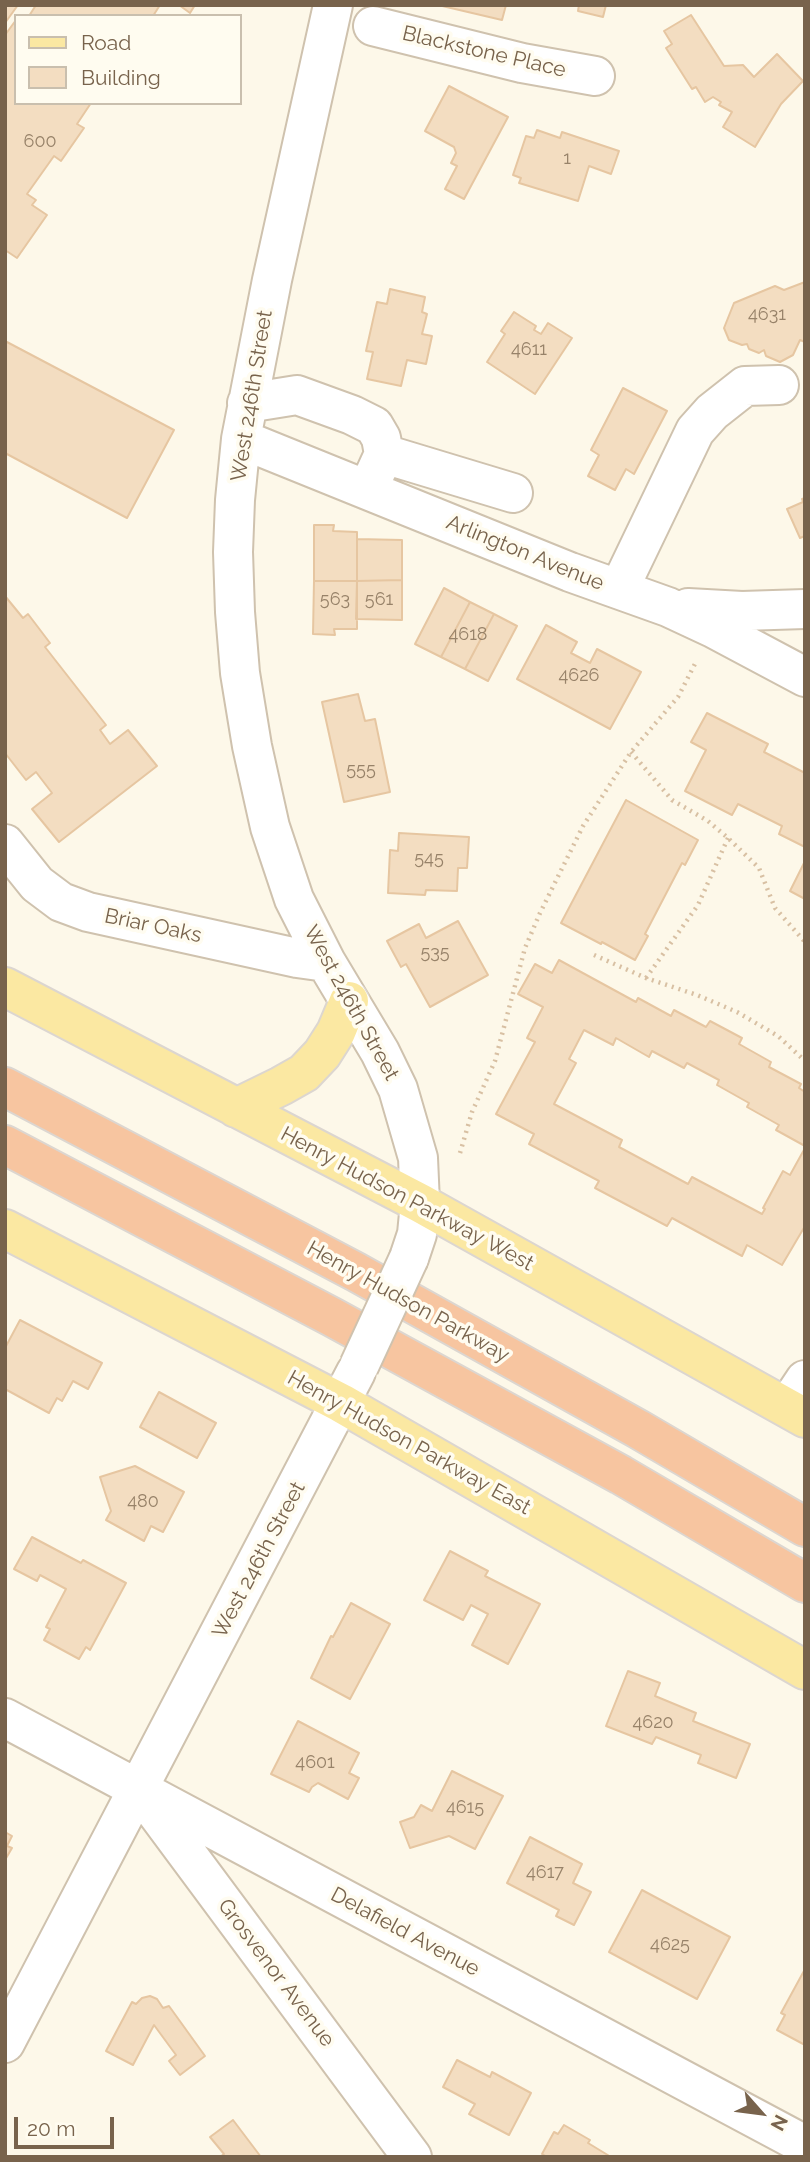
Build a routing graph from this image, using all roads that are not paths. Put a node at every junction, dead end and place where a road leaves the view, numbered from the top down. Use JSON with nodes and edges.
{"nodes":[{"id":1,"x":333,"y":5,"type":"edge"},
{"id":2,"x":373,"y":26,"type":"dead end"},
{"id":3,"x":594,"y":76,"type":"dead end"},
{"id":4,"x":779,"y":385,"type":"dead end"},
{"id":5,"x":244,"y":421,"type":"junction"},
{"id":6,"x":384,"y":454,"type":"junction"},
{"id":7,"x":368,"y":489,"type":"junction"},
{"id":8,"x":513,"y":493,"type":"dead end"},
{"id":9,"x":619,"y":589,"type":"junction"},
{"id":10,"x":668,"y":607,"type":"junction"},
{"id":11,"x":805,"y":609,"type":"edge"},
{"id":12,"x":805,"y":677,"type":"edge"},
{"id":13,"x":5,"y":844,"type":"edge"},
{"id":14,"x":326,"y":962,"type":"junction"},
{"id":15,"x":5,"y":987,"type":"edge"},
{"id":16,"x":348,"y":1000,"type":"junction"},
{"id":17,"x":5,"y":1087,"type":"edge"},
{"id":18,"x":236,"y":1108,"type":"junction"},
{"id":19,"x":5,"y":1145,"type":"edge"},
{"id":20,"x":420,"y":1203,"type":"junction"},
{"id":21,"x":5,"y":1229,"type":"edge"},
{"id":22,"x":799,"y":1402,"type":"edge"},
{"id":23,"x":341,"y":1403,"type":"junction"},
{"id":24,"x":805,"y":1527,"type":"edge"},
{"id":25,"x":805,"y":1583,"type":"edge"},
{"id":26,"x":805,"y":1670,"type":"edge"},
{"id":27,"x":5,"y":1718,"type":"edge"},
{"id":28,"x":139,"y":1790,"type":"junction"},
{"id":29,"x":5,"y":2043,"type":"edge"},
{"id":30,"x":805,"y":2145,"type":"edge"},
{"id":31,"x":412,"y":2157,"type":"edge"}],
"edges":[{"from":1,"to":5,"type":"street","name":"West 246th Street"},
{"from":2,"to":3,"type":"street","name":"Blackstone Place"},
{"from":4,"to":9,"type":"street"},
{"from":5,"to":6,"type":"street"},
{"from":5,"to":7,"type":"street","name":"Arlington Avenue"},
{"from":5,"to":14,"type":"street","name":"West 246th Street"},
{"from":6,"to":7,"type":"street"},
{"from":6,"to":8,"type":"street"},
{"from":7,"to":9,"type":"street","name":"Arlington Avenue"},
{"from":9,"to":10,"type":"street","name":"Arlington Avenue"},
{"from":10,"to":11,"type":"street"},
{"from":10,"to":12,"type":"street","name":"Arlington Avenue"},
{"from":13,"to":14,"type":"street","name":"Briar Oaks"},
{"from":14,"to":16,"type":"street","name":"West 246th Street"},
{"from":15,"to":18,"type":"main road","name":"Henry Hudson Parkway West"},
{"from":16,"to":18,"type":"main road"},
{"from":16,"to":20,"type":"street","name":"West 246th Street"},
{"from":17,"to":24,"type":"highway","name":"Henry Hudson Parkway"},
{"from":18,"to":20,"type":"main road","name":"Henry Hudson Parkway West"},
{"from":19,"to":25,"type":"highway"},
{"from":20,"to":22,"type":"main road","name":"Henry Hudson Parkway West"},
{"from":20,"to":23,"type":"street","name":"West 246th Street","bridge":true},
{"from":21,"to":23,"type":"main road","name":"Henry Hudson Parkway East"},
{"from":23,"to":26,"type":"main road","name":"Henry Hudson Parkway East"},
{"from":23,"to":28,"type":"street","name":"West 246th Street"},
{"from":27,"to":28,"type":"street","name":"Delafield Avenue"},
{"from":28,"to":29,"type":"street","name":"West 246th Street"},
{"from":28,"to":30,"type":"street","name":"Delafield Avenue"},
{"from":28,"to":31,"type":"street","name":"Grosvenor Avenue"}]}
